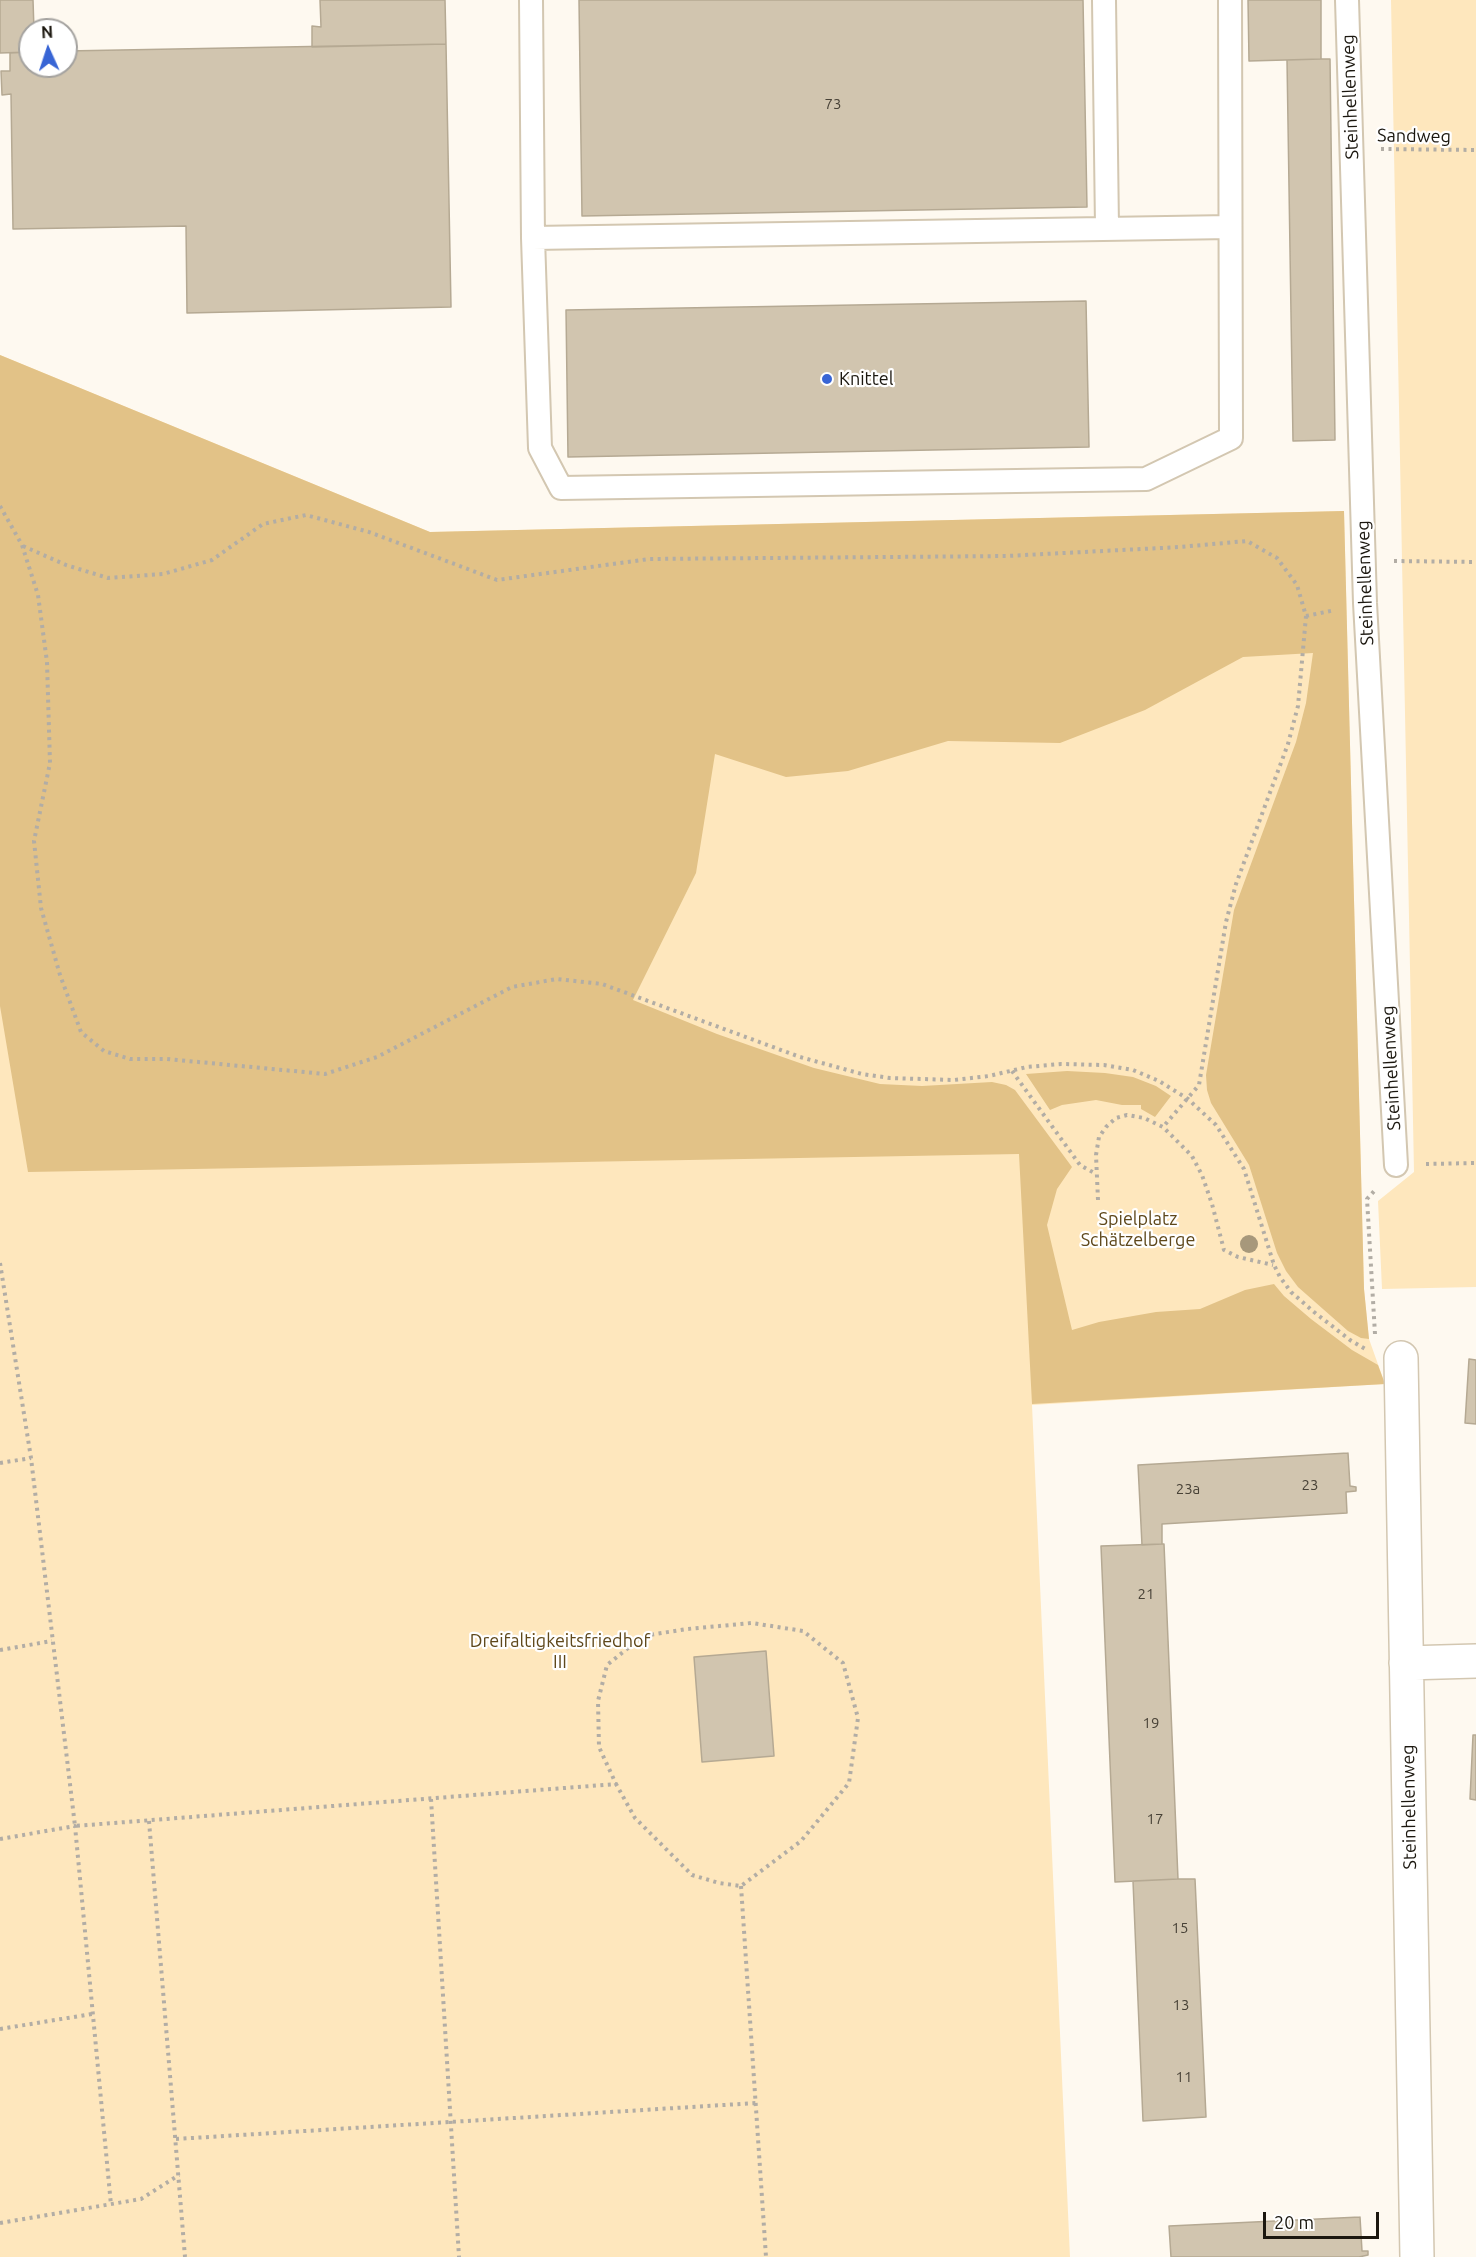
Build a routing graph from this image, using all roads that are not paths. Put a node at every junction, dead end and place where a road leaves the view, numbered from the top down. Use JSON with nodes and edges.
{"nodes":[{"id":1,"x":531,"y":0,"type":"edge"},
{"id":2,"x":1104,"y":0,"type":"edge"},
{"id":3,"x":1230,"y":0,"type":"edge"},
{"id":4,"x":1347,"y":0,"type":"edge"},
{"id":5,"x":1107,"y":227,"type":"junction"},
{"id":6,"x":1230,"y":227,"type":"junction"},
{"id":7,"x":533,"y":238,"type":"junction"},
{"id":8,"x":1396,"y":1164,"type":"road end"},
{"id":9,"x":1388,"y":1348,"type":"road end"},
{"id":10,"x":1476,"y":1661,"type":"edge"},
{"id":11,"x":1406,"y":1663,"type":"junction"},
{"id":12,"x":1417,"y":2257,"type":"edge"}],
"edges":[{"from":1,"to":7,"type":"lane"},
{"from":2,"to":5,"type":"lane"},
{"from":3,"to":6,"type":"lane"},
{"from":4,"to":8,"type":"lane","name":"Steinhellenweg"},
{"from":5,"to":6,"type":"lane"},
{"from":5,"to":7,"type":"lane"},
{"from":6,"to":7,"type":"lane"},
{"from":9,"to":11,"type":"street","name":"Steinhellenweg"},
{"from":10,"to":11,"type":"street"},
{"from":11,"to":12,"type":"street","name":"Steinhellenweg"}]}
